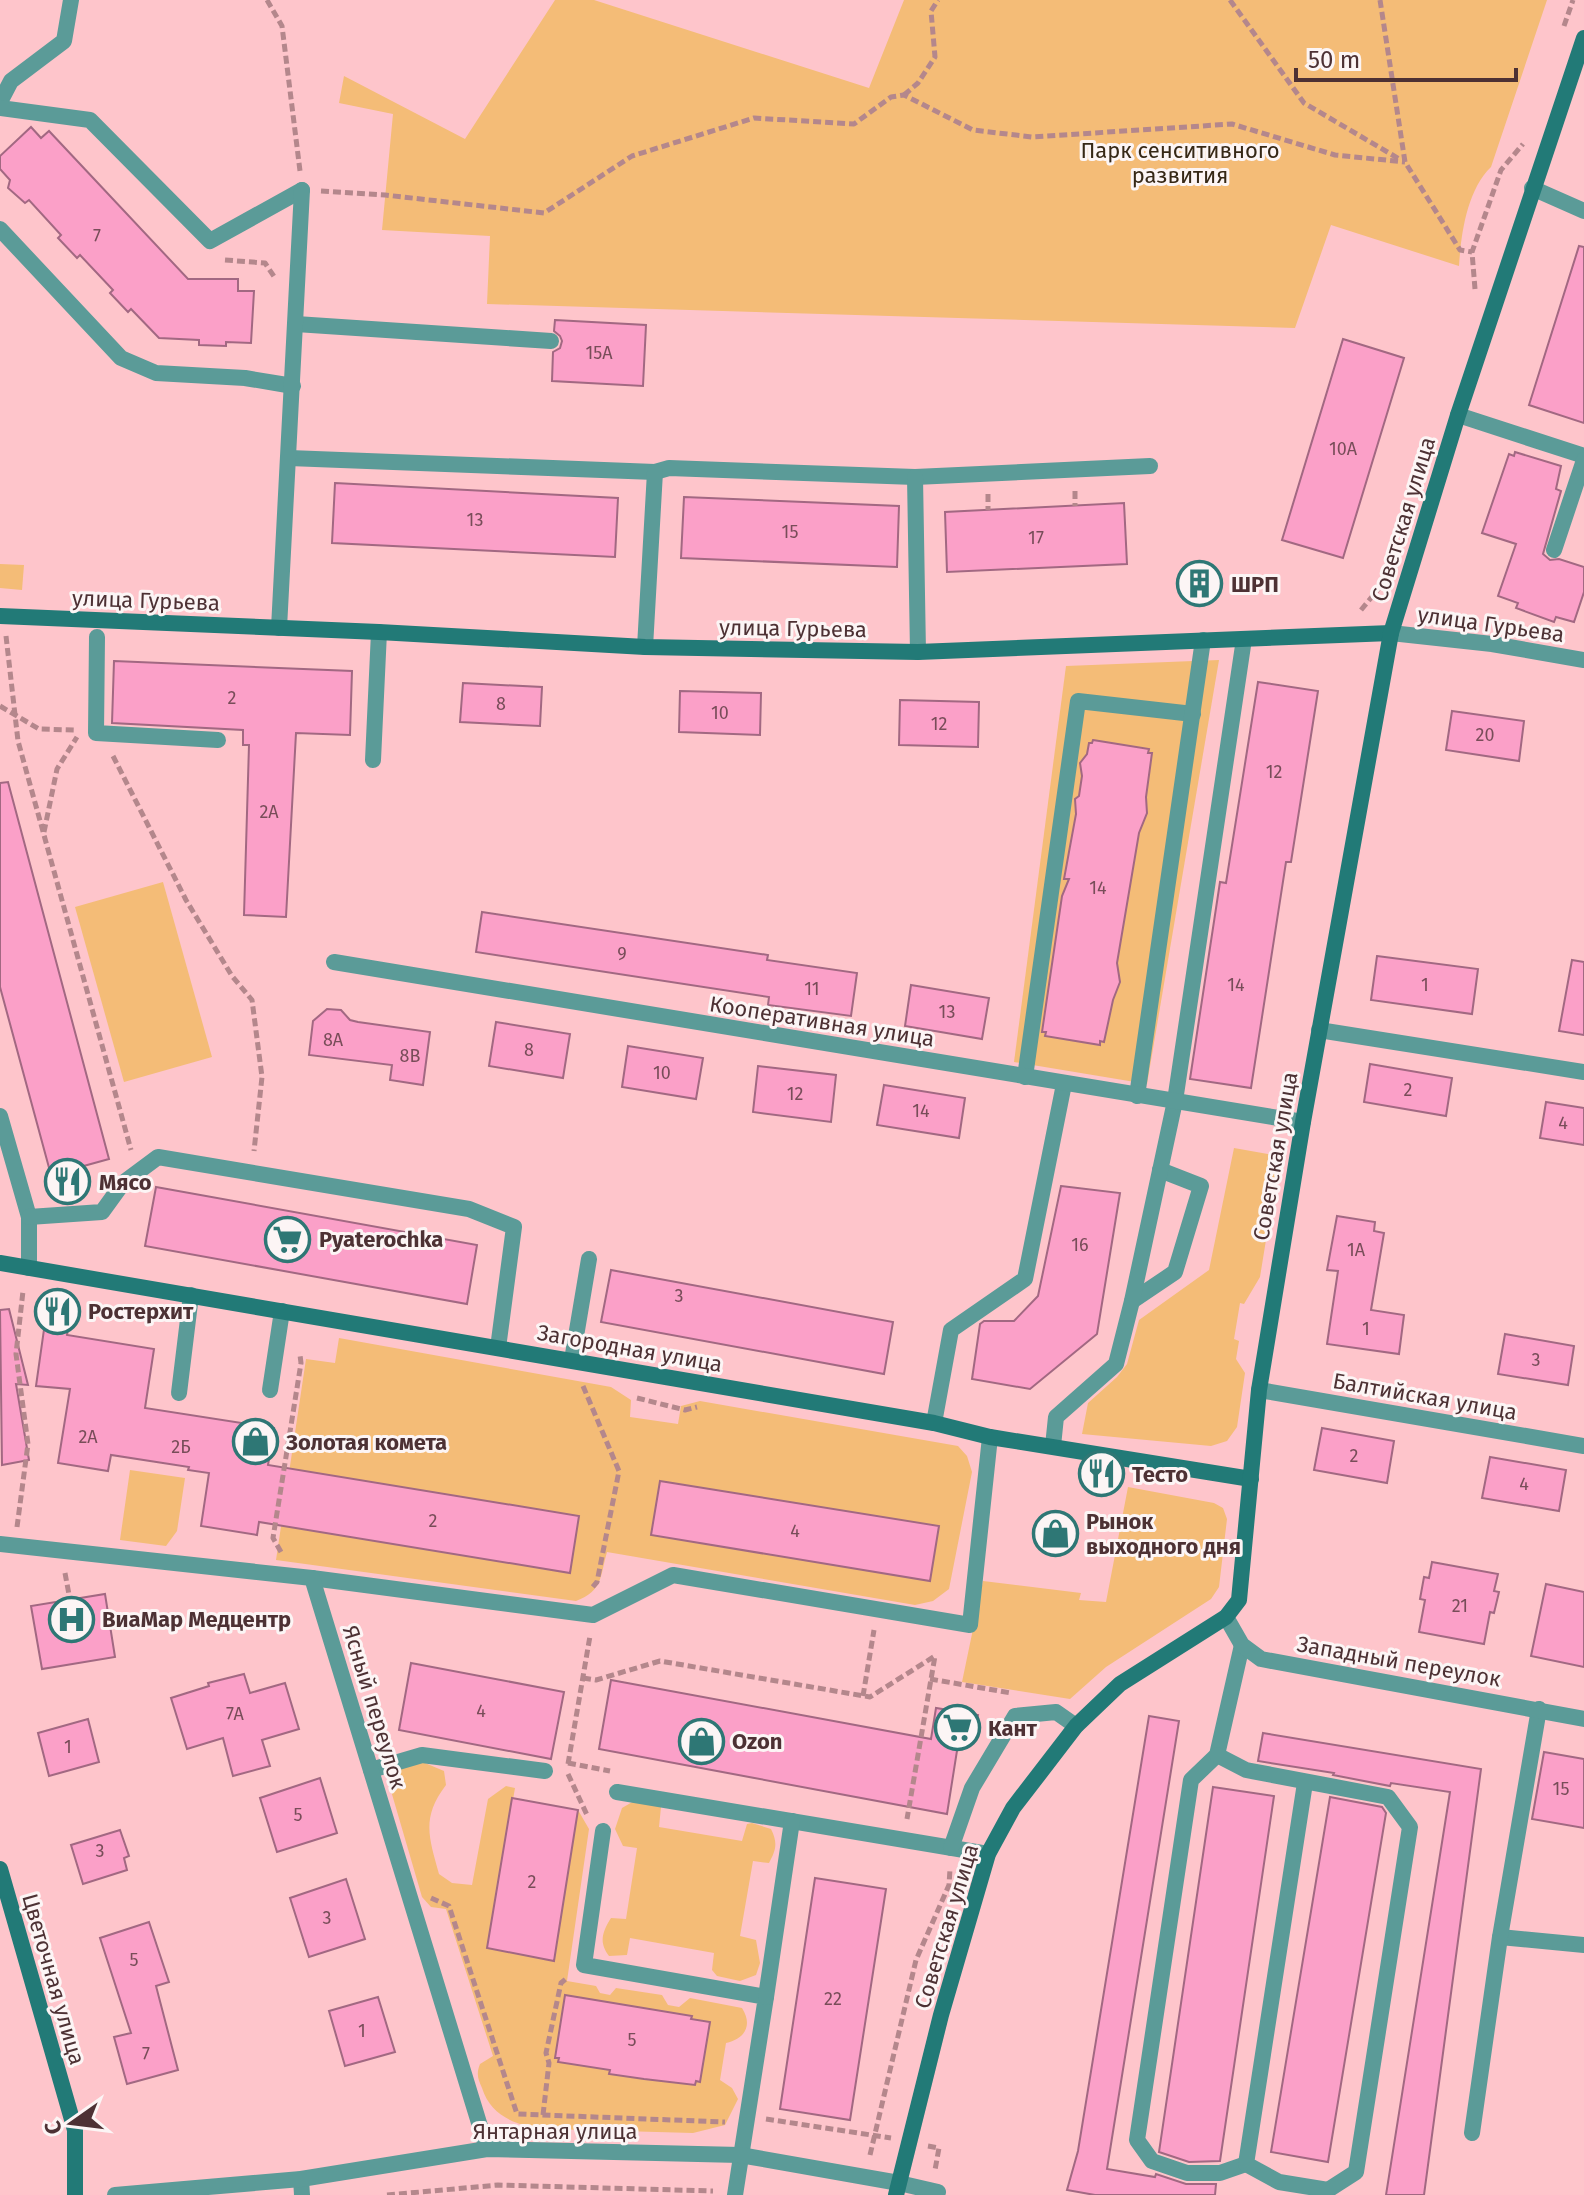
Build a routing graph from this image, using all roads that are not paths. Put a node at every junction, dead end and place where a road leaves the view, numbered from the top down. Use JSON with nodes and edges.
{"nodes":[{"id":1,"x":71,"y":0,"type":"edge"},
{"id":2,"x":1584,"y":38,"type":"edge"},
{"id":3,"x":0,"y":105,"type":"edge"},
{"id":4,"x":1532,"y":188,"type":"junction"},
{"id":5,"x":1584,"y":211,"type":"edge"},
{"id":6,"x":0,"y":229,"type":"edge"},
{"id":7,"x":296,"y":324,"type":"junction"},
{"id":8,"x":551,"y":341,"type":"dead end"},
{"id":9,"x":293,"y":386,"type":"junction"},
{"id":10,"x":1458,"y":415,"type":"junction"},
{"id":11,"x":289,"y":458,"type":"junction"},
{"id":12,"x":1584,"y":458,"type":"edge"},
{"id":13,"x":1150,"y":466,"type":"dead end"},
{"id":14,"x":655,"y":472,"type":"junction"},
{"id":15,"x":915,"y":477,"type":"junction"},
{"id":16,"x":1554,"y":550,"type":"dead end"},
{"id":17,"x":3,"y":624,"type":"edge"},
{"id":18,"x":279,"y":628,"type":"junction"},
{"id":19,"x":379,"y":632,"type":"junction"},
{"id":20,"x":1391,"y":633,"type":"junction"},
{"id":21,"x":97,"y":637,"type":"dead end"},
{"id":22,"x":1244,"y":639,"type":"junction"},
{"id":23,"x":1203,"y":640,"type":"junction"},
{"id":24,"x":645,"y":647,"type":"junction"},
{"id":25,"x":918,"y":652,"type":"junction"},
{"id":26,"x":1584,"y":660,"type":"edge"},
{"id":27,"x":1193,"y":714,"type":"junction"},
{"id":28,"x":218,"y":740,"type":"dead end"},
{"id":29,"x":373,"y":760,"type":"dead end"},
{"id":30,"x":334,"y":962,"type":"dead end"},
{"id":31,"x":1319,"y":1030,"type":"junction"},
{"id":32,"x":1584,"y":1072,"type":"edge"},
{"id":33,"x":1025,"y":1077,"type":"junction"},
{"id":34,"x":1064,"y":1084,"type":"junction"},
{"id":35,"x":1137,"y":1096,"type":"junction"},
{"id":36,"x":1175,"y":1101,"type":"junction"},
{"id":37,"x":0,"y":1116,"type":"edge"},
{"id":38,"x":1303,"y":1122,"type":"junction"},
{"id":39,"x":1160,"y":1170,"type":"junction"},
{"id":40,"x":29,"y":1217,"type":"junction"},
{"id":41,"x":589,"y":1259,"type":"dead end"},
{"id":42,"x":0,"y":1263,"type":"edge"},
{"id":43,"x":29,"y":1268,"type":"junction"},
{"id":44,"x":191,"y":1295,"type":"junction"},
{"id":45,"x":1132,"y":1301,"type":"junction"},
{"id":46,"x":282,"y":1311,"type":"junction"},
{"id":47,"x":498,"y":1348,"type":"junction"},
{"id":48,"x":572,"y":1360,"type":"junction"},
{"id":49,"x":270,"y":1390,"type":"dead end"},
{"id":50,"x":1259,"y":1390,"type":"junction"},
{"id":51,"x":179,"y":1393,"type":"dead end"},
{"id":52,"x":934,"y":1423,"type":"junction"},
{"id":53,"x":990,"y":1437,"type":"junction"},
{"id":54,"x":1053,"y":1446,"type":"junction"},
{"id":55,"x":1584,"y":1446,"type":"edge"},
{"id":56,"x":1251,"y":1479,"type":"junction"},
{"id":57,"x":8,"y":1544,"type":"edge"},
{"id":58,"x":305,"y":1577,"type":"junction"},
{"id":59,"x":1226,"y":1617,"type":"junction"},
{"id":60,"x":1242,"y":1645,"type":"junction"},
{"id":61,"x":1539,"y":1709,"type":"junction"},
{"id":62,"x":1584,"y":1719,"type":"edge"},
{"id":63,"x":1076,"y":1726,"type":"junction"},
{"id":64,"x":1217,"y":1755,"type":"junction"},
{"id":65,"x":371,"y":1770,"type":"junction"},
{"id":66,"x":545,"y":1771,"type":"dead end"},
{"id":67,"x":1305,"y":1783,"type":"junction"},
{"id":68,"x":617,"y":1792,"type":"dead end"},
{"id":69,"x":792,"y":1821,"type":"junction"},
{"id":70,"x":598,"y":1830,"type":"road end"},
{"id":71,"x":951,"y":1848,"type":"junction"},
{"id":72,"x":988,"y":1854,"type":"junction"},
{"id":73,"x":0,"y":1869,"type":"edge"},
{"id":74,"x":1500,"y":1937,"type":"junction"},
{"id":75,"x":1584,"y":1945,"type":"edge"},
{"id":76,"x":766,"y":1997,"type":"junction"},
{"id":77,"x":1472,"y":2133,"type":"dead end"},
{"id":78,"x":487,"y":2149,"type":"junction"},
{"id":79,"x":740,"y":2155,"type":"junction"},
{"id":80,"x":1246,"y":2164,"type":"junction"},
{"id":81,"x":302,"y":2187,"type":"edge"},
{"id":82,"x":897,"y":2189,"type":"edge"},
{"id":83,"x":938,"y":2192,"type":"dead end"},
{"id":84,"x":735,"y":2193,"type":"edge"},
{"id":85,"x":75,"y":2195,"type":"edge"},
{"id":86,"x":115,"y":2195,"type":"edge"}],
"edges":[{"from":1,"to":3,"type":"street"},
{"from":2,"to":4,"type":"street","name":"Советская улица"},
{"from":3,"to":7,"type":"street"},
{"from":4,"to":5,"type":"street"},
{"from":4,"to":10,"type":"street","name":"Советская улица"},
{"from":6,"to":9,"type":"street"},
{"from":7,"to":8,"type":"street"},
{"from":7,"to":9,"type":"street"},
{"from":9,"to":11,"type":"street"},
{"from":10,"to":12,"type":"street"},
{"from":10,"to":20,"type":"street","name":"Советская улица"},
{"from":11,"to":14,"type":"street"},
{"from":11,"to":18,"type":"street"},
{"from":12,"to":16,"type":"street"},
{"from":13,"to":15,"type":"street"},
{"from":14,"to":15,"type":"street"},
{"from":14,"to":24,"type":"street"},
{"from":15,"to":25,"type":"street"},
{"from":17,"to":18,"type":"street","name":"улица Гурьева"},
{"from":18,"to":19,"type":"street","name":"улица Гурьева"},
{"from":19,"to":24,"type":"street","name":"улица Гурьева"},
{"from":19,"to":29,"type":"street"},
{"from":20,"to":22,"type":"street","name":"улица Гурьева"},
{"from":20,"to":26,"type":"street","name":"улица Гурьева"},
{"from":20,"to":31,"type":"street","name":"Советская улица"},
{"from":21,"to":28,"type":"street"},
{"from":22,"to":23,"type":"street","name":"улица Гурьева"},
{"from":22,"to":36,"type":"street"},
{"from":23,"to":25,"type":"street","name":"улица Гурьева"},
{"from":23,"to":27,"type":"street"},
{"from":24,"to":25,"type":"street","name":"улица Гурьева"},
{"from":27,"to":33,"type":"street"},
{"from":27,"to":35,"type":"street"},
{"from":30,"to":33,"type":"street","name":"Кооперативная улица"},
{"from":31,"to":32,"type":"street"},
{"from":31,"to":38,"type":"street","name":"Советская улица"},
{"from":33,"to":34,"type":"street","name":"Кооперативная улица"},
{"from":34,"to":35,"type":"street","name":"Кооперативная улица"},
{"from":34,"to":52,"type":"street"},
{"from":35,"to":36,"type":"street","name":"Кооперативная улица"},
{"from":36,"to":38,"type":"street","name":"Кооперативная улица"},
{"from":36,"to":39,"type":"street"},
{"from":37,"to":40,"type":"street"},
{"from":38,"to":50,"type":"street","name":"Советская улица"},
{"from":39,"to":45,"type":"street"},
{"from":39,"to":45,"type":"street"},
{"from":40,"to":43,"type":"street"},
{"from":40,"to":47,"type":"street"},
{"from":41,"to":48,"type":"street"},
{"from":42,"to":43,"type":"street","name":"Загородная улица"},
{"from":43,"to":44,"type":"street","name":"Загородная улица"},
{"from":44,"to":46,"type":"street","name":"Загородная улица"},
{"from":44,"to":51,"type":"street"},
{"from":45,"to":54,"type":"street"},
{"from":46,"to":47,"type":"street","name":"Загородная улица"},
{"from":46,"to":49,"type":"street"},
{"from":47,"to":48,"type":"street","name":"Загородная улица"},
{"from":48,"to":52,"type":"street","name":"Загородная улица"},
{"from":50,"to":55,"type":"street","name":"Балтийская улица"},
{"from":50,"to":56,"type":"street","name":"Советская улица"},
{"from":52,"to":53,"type":"street","name":"Загородная улица"},
{"from":53,"to":54,"type":"street","name":"Загородная улица"},
{"from":53,"to":58,"type":"street"},
{"from":54,"to":56,"type":"street","name":"Загородная улица"},
{"from":56,"to":59,"type":"street","name":"Советская улица"},
{"from":57,"to":58,"type":"street"},
{"from":58,"to":65,"type":"street","name":"Ясный переулок"},
{"from":59,"to":60,"type":"street"},
{"from":59,"to":63,"type":"street","name":"Советская улица"},
{"from":60,"to":61,"type":"street","name":"Западный переулок"},
{"from":60,"to":64,"type":"street"},
{"from":61,"to":62,"type":"street","name":"Западный переулок"},
{"from":61,"to":74,"type":"street"},
{"from":63,"to":71,"type":"street"},
{"from":63,"to":72,"type":"street","name":"Советская улица"},
{"from":64,"to":67,"type":"street"},
{"from":64,"to":80,"type":"street"},
{"from":65,"to":66,"type":"street"},
{"from":65,"to":78,"type":"street","name":"Ясный переулок"},
{"from":67,"to":80,"type":"street"},
{"from":67,"to":80,"type":"street"},
{"from":68,"to":69,"type":"street"},
{"from":69,"to":71,"type":"street"},
{"from":69,"to":76,"type":"street"},
{"from":70,"to":76,"type":"street"},
{"from":71,"to":72,"type":"street"},
{"from":72,"to":82,"type":"street","name":"Советская улица"},
{"from":73,"to":85,"type":"street","name":"Цветочная улица"},
{"from":74,"to":75,"type":"street"},
{"from":74,"to":77,"type":"street"},
{"from":76,"to":79,"type":"street"},
{"from":78,"to":79,"type":"street","name":"Янтарная улица"},
{"from":78,"to":81,"type":"street","name":"Янтарная улица"},
{"from":79,"to":82,"type":"street","name":"Янтарная улица"},
{"from":79,"to":84,"type":"street"},
{"from":81,"to":86,"type":"street","name":"Янтарная улица"},
{"from":82,"to":83,"type":"street","name":"Янтарная улица"}]}
